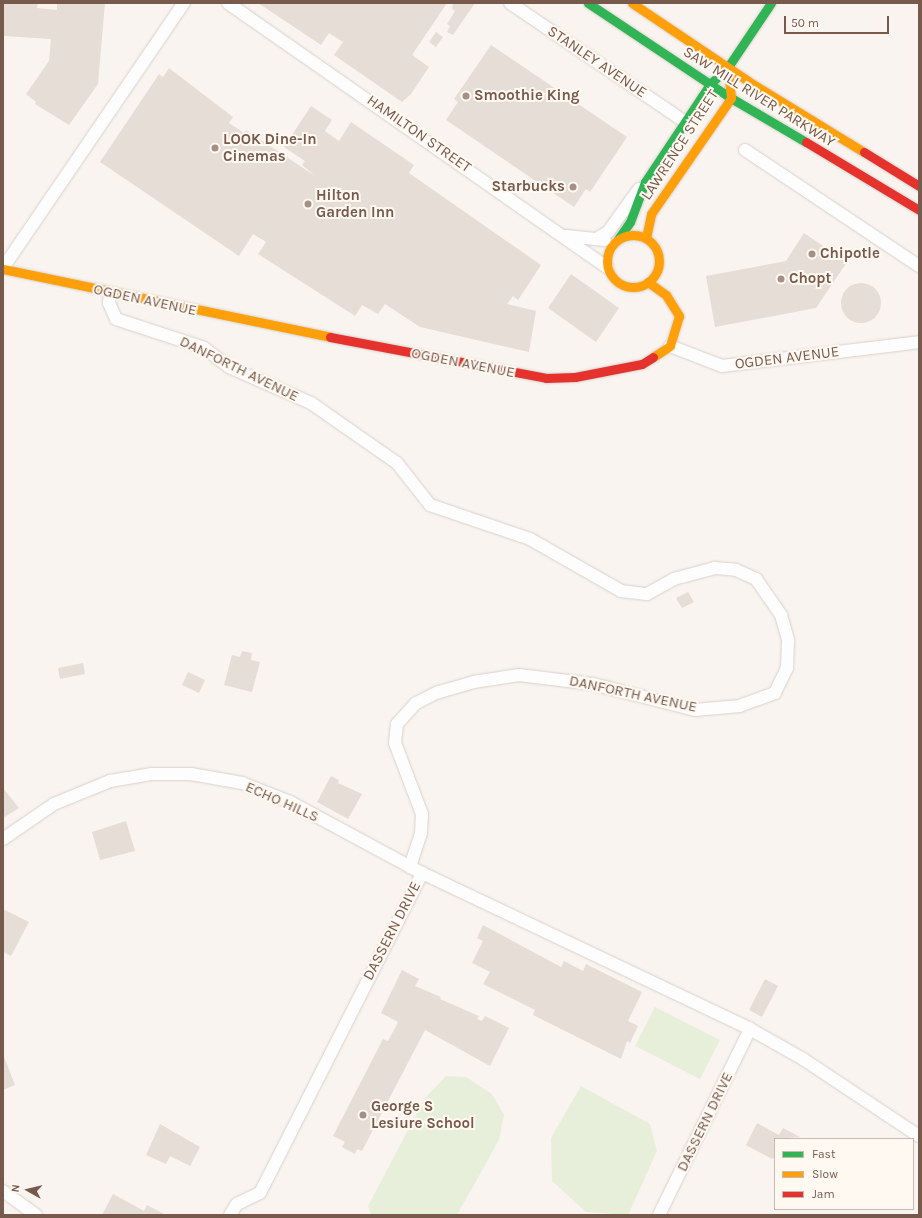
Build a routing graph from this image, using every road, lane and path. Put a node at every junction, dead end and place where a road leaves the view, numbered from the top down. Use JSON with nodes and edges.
{"nodes":[{"id":1,"x":184,"y":3,"type":"edge"},
{"id":2,"x":228,"y":3,"type":"edge"},
{"id":3,"x":510,"y":3,"type":"edge"},
{"id":4,"x":588,"y":3,"type":"edge"},
{"id":5,"x":632,"y":3,"type":"edge"},
{"id":6,"x":771,"y":3,"type":"edge"},
{"id":7,"x":728,"y":67,"type":"junction"},
{"id":8,"x":710,"y":84,"type":"junction"},
{"id":9,"x":730,"y":98,"type":"junction"},
{"id":10,"x":685,"y":122,"type":"junction"},
{"id":11,"x":745,"y":150,"type":"dead end"},
{"id":12,"x":645,"y":182,"type":"junction"},
{"id":13,"x":919,"y":186,"type":"edge"},
{"id":14,"x":919,"y":210,"type":"edge"},
{"id":15,"x":565,"y":236,"type":"junction"},
{"id":16,"x":598,"y":238,"type":"junction"},
{"id":17,"x":646,"y":238,"type":"junction"},
{"id":18,"x":616,"y":240,"type":"junction"},
{"id":19,"x":919,"y":266,"type":"edge"},
{"id":20,"x":608,"y":268,"type":"junction"},
{"id":21,"x":3,"y":269,"type":"edge"},
{"id":22,"x":648,"y":282,"type":"junction"},
{"id":23,"x":110,"y":293,"type":"junction"},
{"id":24,"x":919,"y":342,"type":"edge"},
{"id":25,"x":670,"y":346,"type":"junction"},
{"id":26,"x":3,"y":839,"type":"edge"},
{"id":27,"x":410,"y":866,"type":"junction"},
{"id":28,"x":422,"y":873,"type":"junction"},
{"id":29,"x":750,"y":1029,"type":"junction"},
{"id":30,"x":919,"y":1136,"type":"edge"},
{"id":31,"x":3,"y":1190,"type":"edge"},
{"id":32,"x":36,"y":1215,"type":"edge"},
{"id":33,"x":230,"y":1215,"type":"edge"},
{"id":34,"x":659,"y":1215,"type":"edge"}],
"edges":[{"from":1,"to":21,"type":"street"},
{"from":2,"to":15,"type":"street","name":"HAMILTON STREET"},
{"from":3,"to":10,"type":"street","name":"STANLEY AVENUE"},
{"from":4,"to":8,"type":"main road","name":"SAW MILL RIVER PARKWAY"},
{"from":5,"to":7,"type":"main road","name":"SAW MILL RIVER PARKWAY"},
{"from":6,"to":7,"type":"main road","name":"LAWRENCE STREET"},
{"from":7,"to":8,"type":"main road","name":"LAWRENCE STREET"},
{"from":7,"to":9,"type":"main road","name":"LAWRENCE STREET"},
{"from":7,"to":13,"type":"main road","name":"SAW MILL RIVER PARKWAY"},
{"from":8,"to":9,"type":"main road","name":"SAW MILL RIVER PARKWAY"},
{"from":8,"to":10,"type":"main road","name":"LAWRENCE STREET"},
{"from":9,"to":14,"type":"main road","name":"SAW MILL RIVER PARKWAY"},
{"from":9,"to":17,"type":"main road","name":"LAWRENCE STREET"},
{"from":10,"to":12,"type":"main road","name":"LAWRENCE STREET"},
{"from":11,"to":19,"type":"street"},
{"from":12,"to":16,"type":"street"},
{"from":12,"to":18,"type":"main road","name":"LAWRENCE STREET"},
{"from":15,"to":16,"type":"street"},
{"from":15,"to":20,"type":"street","name":"HAMILTON STREET"},
{"from":16,"to":18,"type":"street"},
{"from":17,"to":18,"type":"main road"},
{"from":17,"to":22,"type":"main road"},
{"from":18,"to":20,"type":"main road"},
{"from":20,"to":22,"type":"main road"},
{"from":21,"to":23,"type":"main road","name":"OGDEN AVENUE"},
{"from":22,"to":25,"type":"main road"},
{"from":23,"to":25,"type":"main road","name":"OGDEN AVENUE"},
{"from":23,"to":27,"type":"street","name":"DANFORTH AVENUE"},
{"from":24,"to":25,"type":"street","name":"OGDEN AVENUE"},
{"from":26,"to":27,"type":"street","name":"ECHO HILLS"},
{"from":27,"to":28,"type":"street","name":"ECHO HILLS"},
{"from":28,"to":29,"type":"street","name":"DASSERN DRIVE"},
{"from":28,"to":33,"type":"street","name":"DASSERN DRIVE"},
{"from":29,"to":30,"type":"street","name":"DASSERN DRIVE"},
{"from":29,"to":34,"type":"street","name":"DASSERN DRIVE"},
{"from":31,"to":32,"type":"street"}]}
